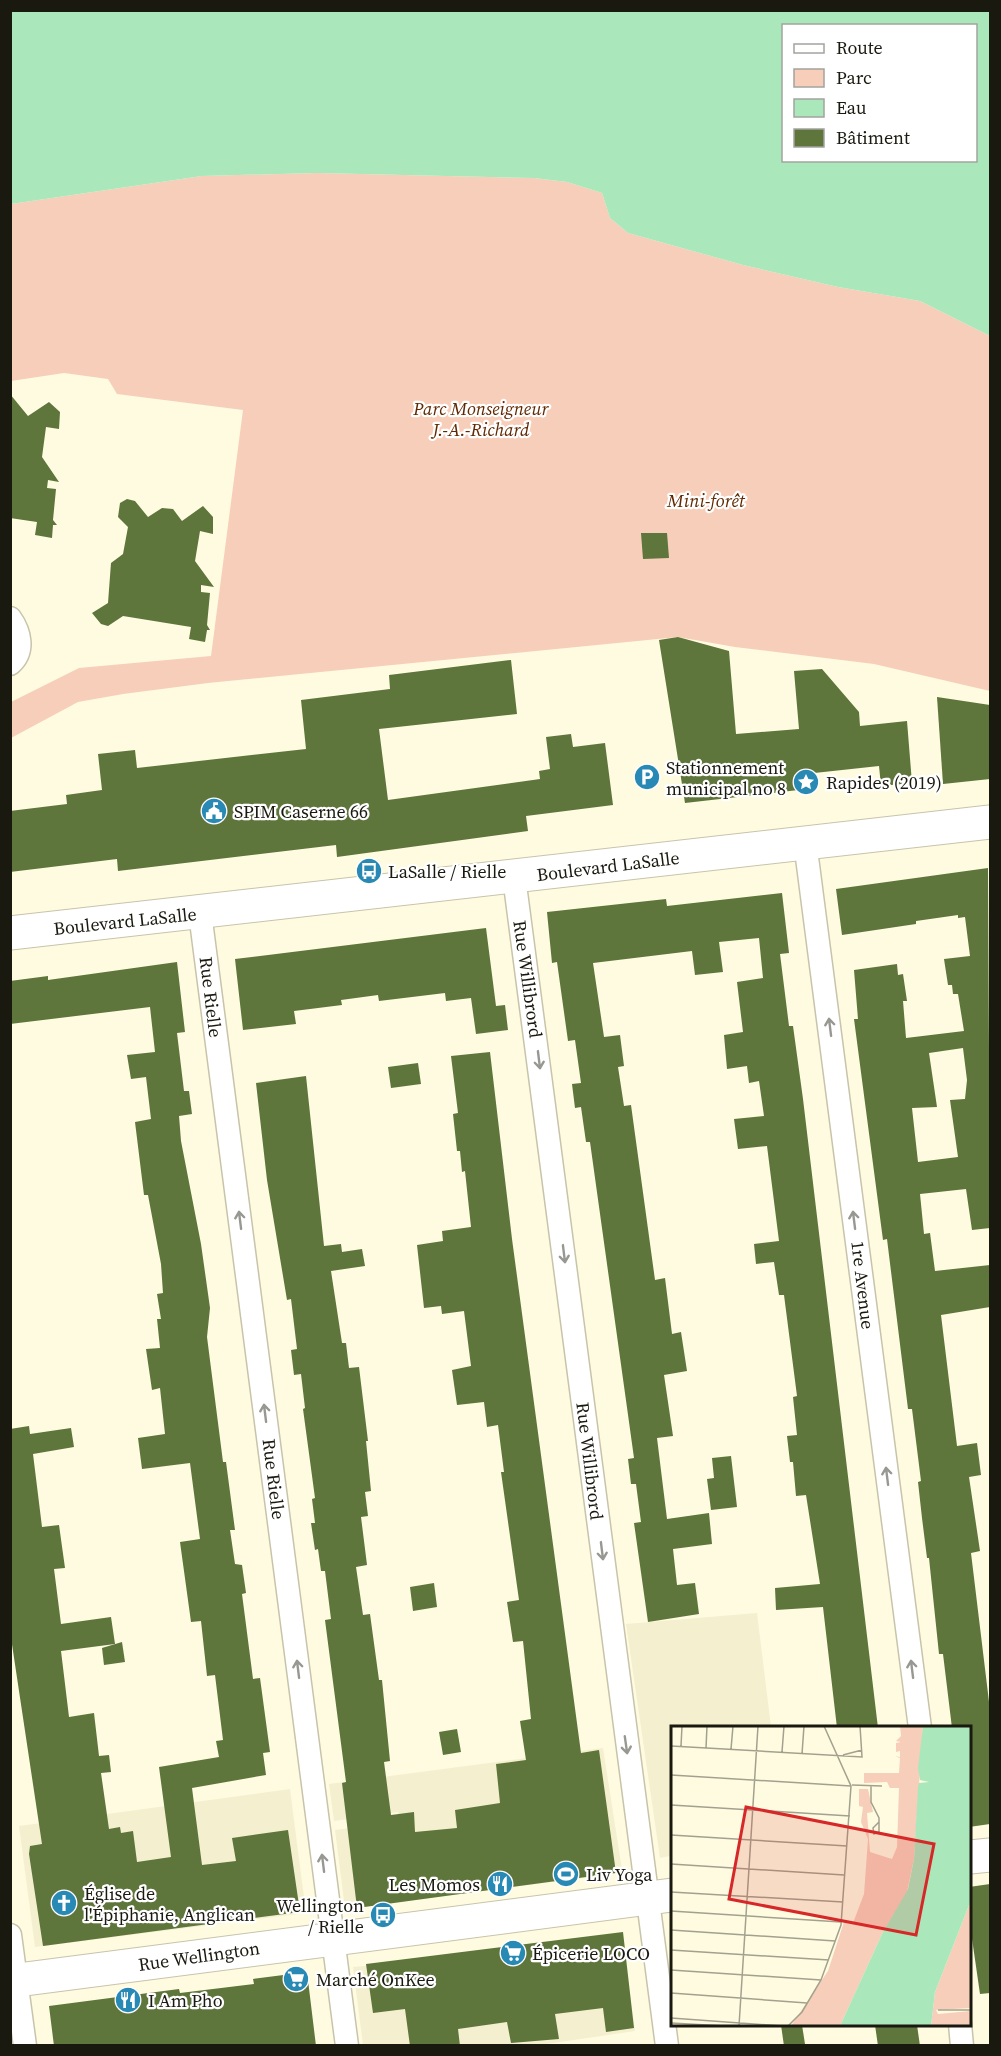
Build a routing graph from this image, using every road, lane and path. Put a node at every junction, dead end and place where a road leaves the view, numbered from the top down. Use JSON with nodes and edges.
{"nodes":[{"id":1,"x":10,"y":618,"type":"edge"},
{"id":2,"x":10,"y":663,"type":"edge"},
{"id":3,"x":990,"y":822,"type":"edge"},
{"id":4,"x":805,"y":842,"type":"junction"},
{"id":5,"x":514,"y":877,"type":"junction"},
{"id":6,"x":200,"y":913,"type":"junction"},
{"id":7,"x":10,"y":933,"type":"edge"},
{"id":8,"x":920,"y":1726,"type":"edge"},
{"id":9,"x":990,"y":1855,"type":"edge"},
{"id":10,"x":971,"y":1857,"type":"edge"},
{"id":11,"x":660,"y":1897,"type":"edge"},
{"id":12,"x":10,"y":1935,"type":"edge"},
{"id":13,"x":333,"y":1939,"type":"junction"},
{"id":14,"x":13,"y":1981,"type":"edge"},
{"id":15,"x":960,"y":2026,"type":"edge"},
{"id":16,"x":25,"y":2046,"type":"edge"},
{"id":17,"x":347,"y":2046,"type":"edge"},
{"id":18,"x":666,"y":2046,"type":"edge"},
{"id":19,"x":962,"y":2046,"type":"edge"}],
"edges":[{"from":1,"to":2,"type":"street"},
{"from":3,"to":4,"type":"main road","name":"Boulevard LaSalle"},
{"from":4,"to":5,"type":"main road","name":"Boulevard LaSalle"},
{"from":8,"to":4,"type":"street","name":"1re Avenue","one_way":true},
{"from":5,"to":6,"type":"main road","name":"Boulevard LaSalle"},
{"from":5,"to":11,"type":"street","name":"Rue Willibrord","one_way":true},
{"from":6,"to":7,"type":"main road","name":"Boulevard LaSalle"},
{"from":13,"to":6,"type":"street","name":"Rue Rielle","one_way":true},
{"from":9,"to":10,"type":"main road"},
{"from":11,"to":13,"type":"main road","name":"Rue Wellington"},
{"from":11,"to":18,"type":"street","name":"Rue Willibrord"},
{"from":12,"to":14,"type":"street"},
{"from":13,"to":14,"type":"main road","name":"Rue Wellington"},
{"from":13,"to":17,"type":"street","name":"Rue Rielle"},
{"from":14,"to":16,"type":"street"},
{"from":15,"to":19,"type":"street"}]}
